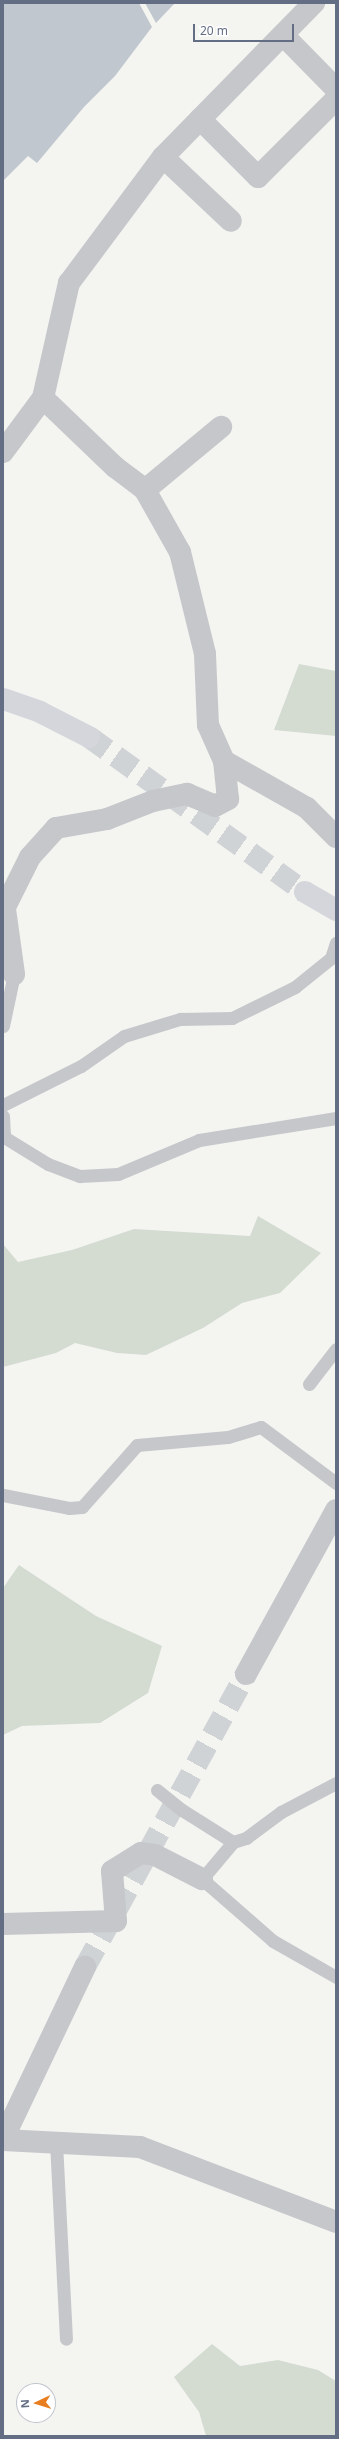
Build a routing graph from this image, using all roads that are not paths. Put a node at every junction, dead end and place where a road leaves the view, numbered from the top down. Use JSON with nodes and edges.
{"nodes":[{"id":1,"x":314,"y":3,"type":"edge"},
{"id":2,"x":283,"y":35,"type":"junction"},
{"id":3,"x":336,"y":89,"type":"edge"},
{"id":4,"x":336,"y":99,"type":"edge"},
{"id":5,"x":200,"y":119,"type":"junction"},
{"id":6,"x":162,"y":157,"type":"junction"},
{"id":7,"x":232,"y":220,"type":"dead end"},
{"id":8,"x":42,"y":398,"type":"junction"},
{"id":9,"x":221,"y":427,"type":"dead end"},
{"id":10,"x":3,"y":452,"type":"edge"},
{"id":11,"x":145,"y":490,"type":"junction"},
{"id":12,"x":3,"y":699,"type":"edge"},
{"id":13,"x":89,"y":737,"type":"tunnel mouth"},
{"id":14,"x":224,"y":761,"type":"junction"},
{"id":15,"x":336,"y":837,"type":"edge"},
{"id":16,"x":305,"y":892,"type":"tunnel mouth"},
{"id":17,"x":4,"y":910,"type":"edge"},
{"id":18,"x":336,"y":910,"type":"edge"},
{"id":19,"x":336,"y":942,"type":"edge"},
{"id":20,"x":14,"y":974,"type":"joint"},
{"id":21,"x":3,"y":1026,"type":"edge"},
{"id":22,"x":3,"y":1105,"type":"edge"},
{"id":23,"x":3,"y":1116,"type":"edge"},
{"id":24,"x":336,"y":1118,"type":"edge"},
{"id":25,"x":336,"y":1349,"type":"edge"},
{"id":26,"x":310,"y":1384,"type":"dead end"},
{"id":27,"x":336,"y":1483,"type":"edge"},
{"id":28,"x":3,"y":1495,"type":"edge"},
{"id":29,"x":336,"y":1510,"type":"edge"},
{"id":30,"x":246,"y":1674,"type":"tunnel mouth"},
{"id":31,"x":336,"y":1783,"type":"edge"},
{"id":32,"x":157,"y":1790,"type":"dead end"},
{"id":33,"x":233,"y":1842,"type":"junction"},
{"id":34,"x":202,"y":1879,"type":"junction"},
{"id":35,"x":3,"y":1924,"type":"edge"},
{"id":36,"x":85,"y":1967,"type":"tunnel mouth"},
{"id":37,"x":336,"y":1978,"type":"edge"},
{"id":38,"x":3,"y":2140,"type":"edge"},
{"id":39,"x":56,"y":2142,"type":"junction"},
{"id":40,"x":336,"y":2222,"type":"edge"},
{"id":41,"x":66,"y":2339,"type":"dead end"}],
"edges":[{"from":1,"to":2,"type":"street"},
{"from":2,"to":3,"type":"street"},
{"from":2,"to":5,"type":"street"},
{"from":4,"to":5,"type":"street"},
{"from":5,"to":6,"type":"street"},
{"from":6,"to":7,"type":"street"},
{"from":6,"to":8,"type":"street"},
{"from":8,"to":10,"type":"street"},
{"from":8,"to":11,"type":"street"},
{"from":9,"to":11,"type":"street"},
{"from":11,"to":14,"type":"street"},
{"from":12,"to":13,"type":"street"},
{"from":14,"to":15,"type":"street"},
{"from":14,"to":17,"type":"street"},
{"from":16,"to":18,"type":"street"},
{"from":17,"to":20,"type":"street"},
{"from":19,"to":22,"type":"lane"},
{"from":20,"to":21,"type":"lane"},
{"from":23,"to":24,"type":"lane"},
{"from":25,"to":26,"type":"lane"},
{"from":27,"to":28,"type":"lane"},
{"from":29,"to":30,"type":"street"},
{"from":31,"to":33,"type":"lane"},
{"from":32,"to":33,"type":"lane"},
{"from":33,"to":34,"type":"lane"},
{"from":34,"to":35,"type":"street"},
{"from":34,"to":37,"type":"lane"},
{"from":36,"to":38,"type":"street"},
{"from":38,"to":39,"type":"street"},
{"from":39,"to":40,"type":"street"},
{"from":39,"to":41,"type":"lane"}]}
